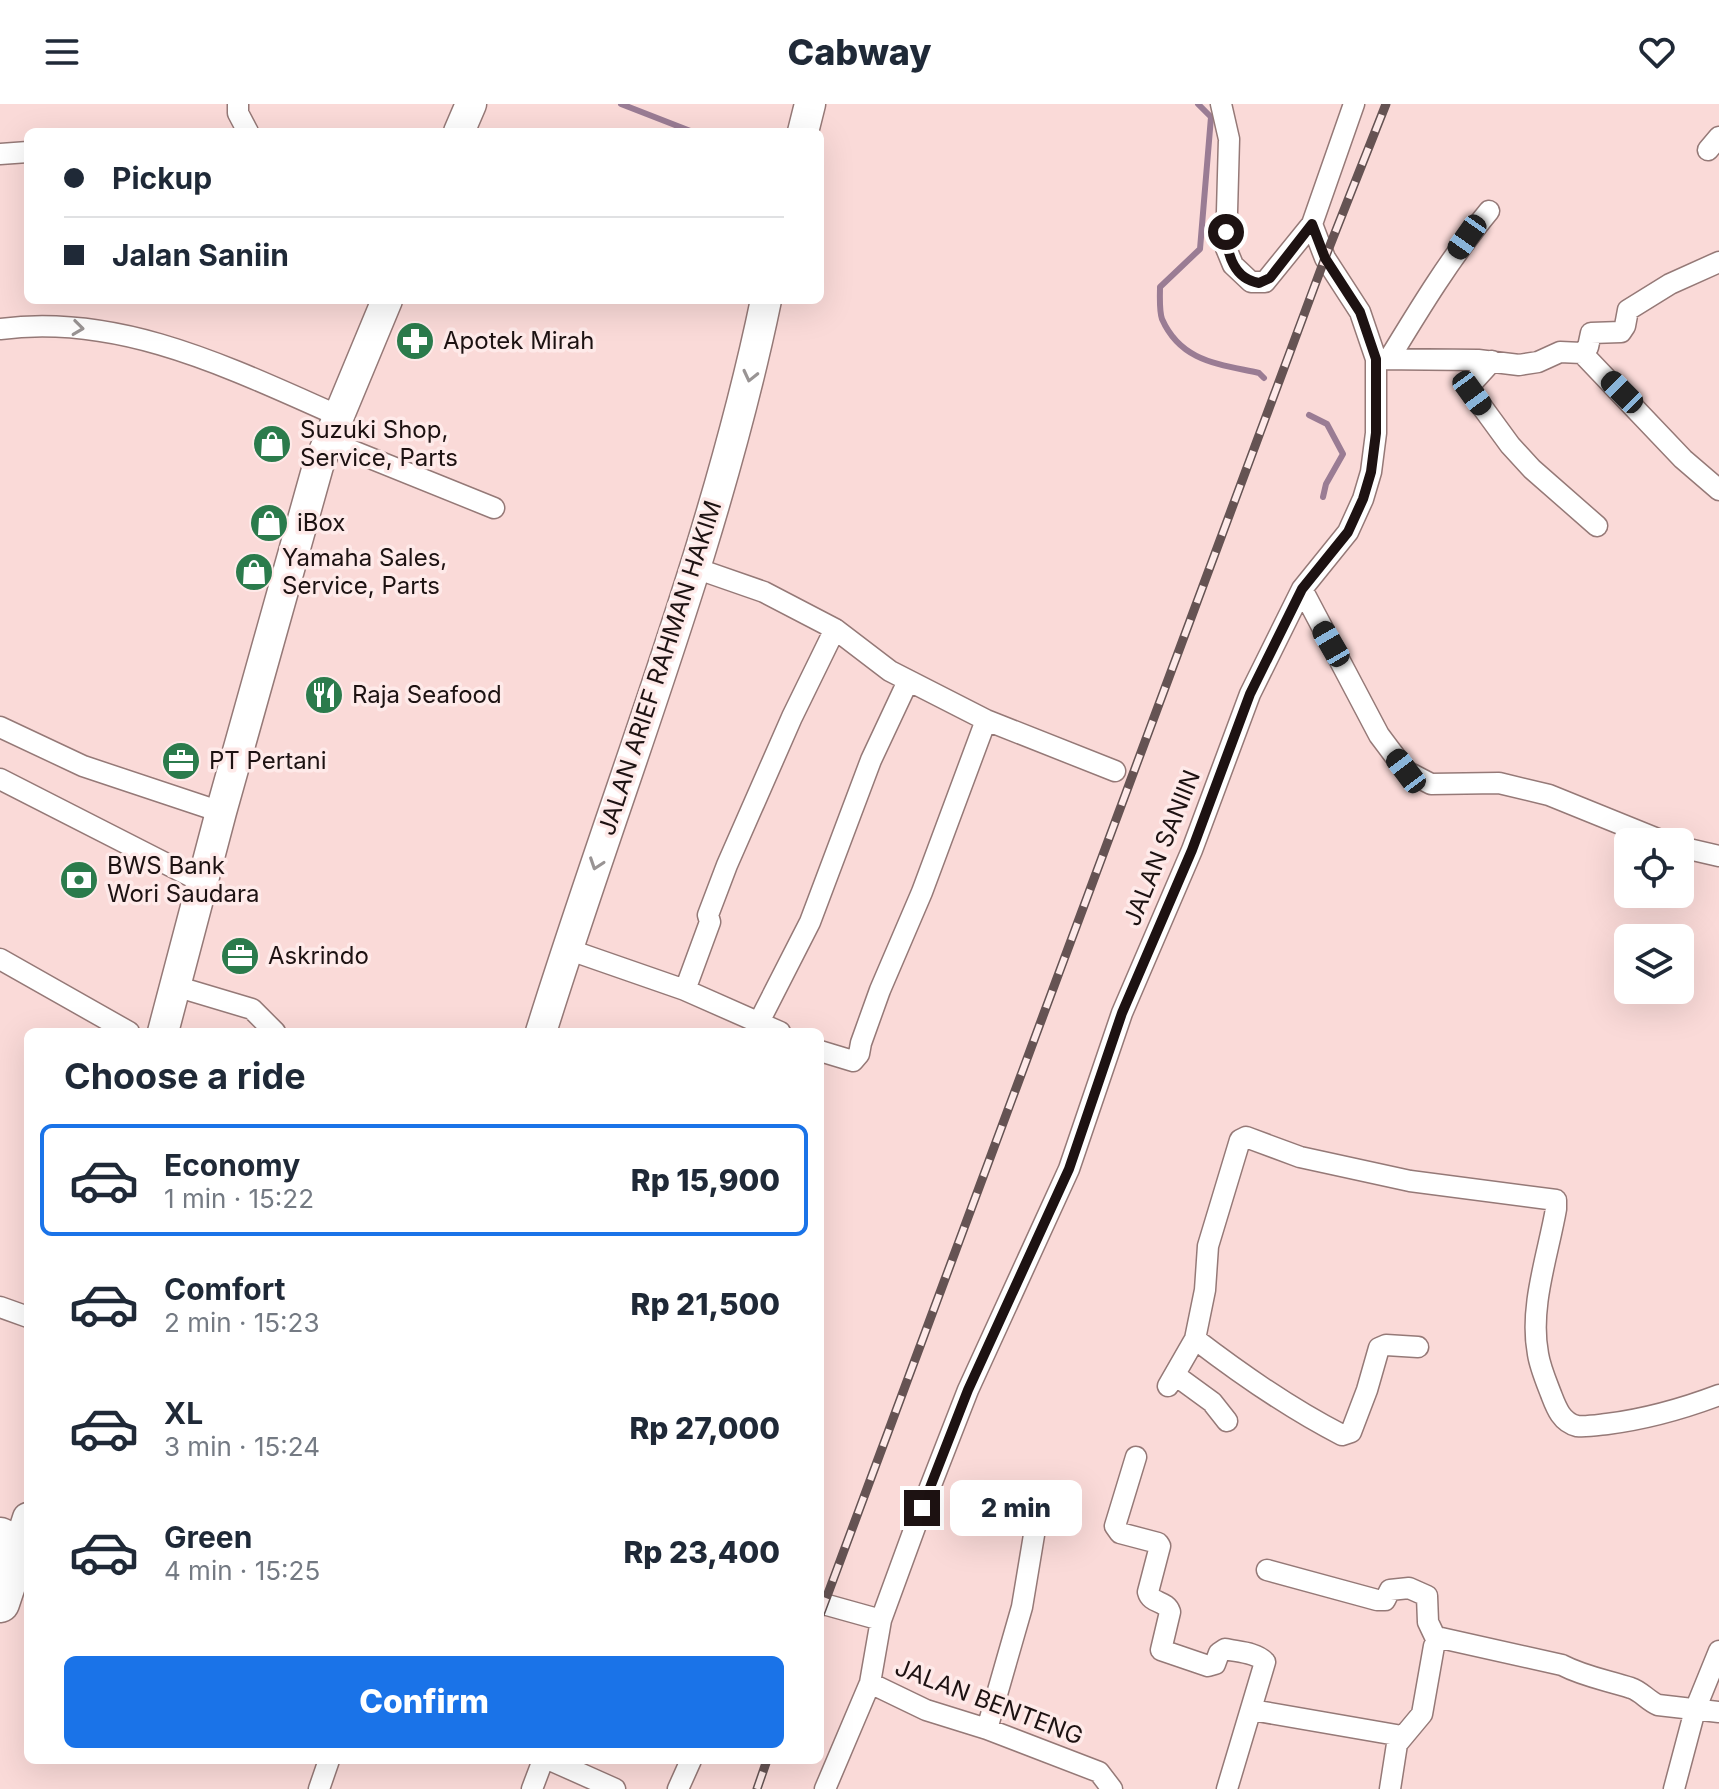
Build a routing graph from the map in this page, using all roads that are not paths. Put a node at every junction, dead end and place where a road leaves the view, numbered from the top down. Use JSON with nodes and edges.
{"nodes":[{"id":1,"x":238,"y":104,"type":"edge"},
{"id":2,"x":471,"y":104,"type":"edge"},
{"id":3,"x":810,"y":104,"type":"edge"},
{"id":4,"x":1222,"y":104,"type":"edge"},
{"id":5,"x":1354,"y":104,"type":"edge"},
{"id":6,"x":246,"y":128,"type":"edge"},
{"id":7,"x":461,"y":128,"type":"edge"},
{"id":8,"x":804,"y":128,"type":"edge"},
{"id":9,"x":24,"y":152,"type":"edge"},
{"id":10,"x":0,"y":154,"type":"edge"},
{"id":11,"x":1489,"y":211,"type":"dead end"},
{"id":12,"x":1312,"y":224,"type":"junction"},
{"id":13,"x":1719,"y":262,"type":"edge"},
{"id":14,"x":385,"y":304,"type":"edge"},
{"id":15,"x":765,"y":304,"type":"edge"},
{"id":16,"x":0,"y":329,"type":"edge"},
{"id":17,"x":1582,"y":353,"type":"junction"},
{"id":18,"x":1383,"y":359,"type":"junction"},
{"id":19,"x":1492,"y":361,"type":"junction"},
{"id":20,"x":334,"y":429,"type":"junction"},
{"id":21,"x":1719,"y":490,"type":"edge"},
{"id":22,"x":494,"y":508,"type":"dead end"},
{"id":23,"x":1597,"y":526,"type":"dead end"},
{"id":24,"x":695,"y":568,"type":"junction"},
{"id":25,"x":1302,"y":589,"type":"junction"},
{"id":26,"x":835,"y":629,"type":"junction"},
{"id":27,"x":908,"y":681,"type":"junction"},
{"id":28,"x":986,"y":720,"type":"junction"},
{"id":29,"x":0,"y":727,"type":"edge"},
{"id":30,"x":1115,"y":771,"type":"dead end"},
{"id":31,"x":0,"y":779,"type":"edge"},
{"id":32,"x":221,"y":812,"type":"junction"},
{"id":33,"x":1630,"y":828,"type":"edge"},
{"id":34,"x":1694,"y":850,"type":"edge"},
{"id":35,"x":1719,"y":856,"type":"edge"},
{"id":36,"x":202,"y":882,"type":"junction"},
{"id":37,"x":567,"y":949,"type":"junction"},
{"id":38,"x":0,"y":959,"type":"edge"},
{"id":39,"x":175,"y":986,"type":"junction"},
{"id":40,"x":685,"y":990,"type":"junction"},
{"id":41,"x":759,"y":1022,"type":"junction"},
{"id":42,"x":122,"y":1028,"type":"edge"},
{"id":43,"x":164,"y":1028,"type":"edge"},
{"id":44,"x":271,"y":1028,"type":"edge"},
{"id":45,"x":542,"y":1028,"type":"edge"},
{"id":46,"x":772,"y":1028,"type":"edge"},
{"id":47,"x":824,"y":1052,"type":"edge"},
{"id":48,"x":0,"y":1307,"type":"edge"},
{"id":49,"x":24,"y":1316,"type":"edge"},
{"id":50,"x":1195,"y":1339,"type":"junction"},
{"id":51,"x":1418,"y":1347,"type":"dead end"},
{"id":52,"x":1719,"y":1395,"type":"edge"},
{"id":53,"x":1227,"y":1421,"type":"dead end"},
{"id":54,"x":1136,"y":1457,"type":"dead end"},
{"id":55,"x":1038,"y":1511,"type":"dead end"},
{"id":56,"x":19,"y":1538,"type":"edge"},
{"id":57,"x":1267,"y":1570,"type":"dead end"},
{"id":58,"x":0,"y":1603,"type":"edge"},
{"id":59,"x":824,"y":1604,"type":"edge"},
{"id":60,"x":881,"y":1620,"type":"junction"},
{"id":61,"x":1437,"y":1641,"type":"junction"},
{"id":62,"x":1719,"y":1651,"type":"edge"},
{"id":63,"x":870,"y":1683,"type":"junction"},
{"id":64,"x":1252,"y":1710,"type":"junction"},
{"id":65,"x":1695,"y":1710,"type":"junction"},
{"id":66,"x":1719,"y":1712,"type":"edge"},
{"id":67,"x":987,"y":1729,"type":"junction"},
{"id":68,"x":1402,"y":1736,"type":"junction"},
{"id":69,"x":328,"y":1764,"type":"edge"},
{"id":70,"x":541,"y":1764,"type":"edge"},
{"id":71,"x":559,"y":1764,"type":"edge"},
{"id":72,"x":689,"y":1764,"type":"edge"},
{"id":73,"x":319,"y":1789,"type":"edge"},
{"id":74,"x":532,"y":1789,"type":"edge"},
{"id":75,"x":615,"y":1789,"type":"edge"},
{"id":76,"x":678,"y":1789,"type":"edge"},
{"id":77,"x":825,"y":1789,"type":"edge"},
{"id":78,"x":1112,"y":1789,"type":"edge"},
{"id":79,"x":1227,"y":1789,"type":"edge"},
{"id":80,"x":1390,"y":1789,"type":"edge"},
{"id":81,"x":1674,"y":1789,"type":"edge"}],
"edges":[{"from":1,"to":6,"type":"street"},
{"from":2,"to":7,"type":"main road"},
{"from":3,"to":8,"type":"main road"},
{"from":4,"to":12,"type":"street"},
{"from":5,"to":12,"type":"street"},
{"from":9,"to":10,"type":"street"},
{"from":11,"to":18,"type":"street"},
{"from":12,"to":18,"type":"street","name":"JALAN SANIIN"},
{"from":13,"to":17,"type":"street"},
{"from":14,"to":20,"type":"main road"},
{"from":15,"to":24,"type":"main road","name":"JALAN ARIEF RAHMAN HAKIM","one_way":true},
{"from":16,"to":20,"type":"street","one_way":true},
{"from":17,"to":19,"type":"street"},
{"from":17,"to":21,"type":"street"},
{"from":18,"to":19,"type":"street"},
{"from":18,"to":25,"type":"street","name":"JALAN SANIIN"},
{"from":19,"to":23,"type":"street"},
{"from":20,"to":22,"type":"street"},
{"from":20,"to":32,"type":"main road"},
{"from":24,"to":26,"type":"street"},
{"from":24,"to":37,"type":"main road","name":"JALAN ARIEF RAHMAN HAKIM","one_way":true},
{"from":25,"to":33,"type":"street"},
{"from":25,"to":60,"type":"street","name":"JALAN SANIIN"},
{"from":26,"to":27,"type":"street"},
{"from":26,"to":40,"type":"street"},
{"from":27,"to":28,"type":"street"},
{"from":27,"to":41,"type":"street"},
{"from":28,"to":30,"type":"street"},
{"from":28,"to":47,"type":"street"},
{"from":29,"to":32,"type":"street"},
{"from":31,"to":36,"type":"street"},
{"from":32,"to":36,"type":"main road"},
{"from":34,"to":35,"type":"street"},
{"from":36,"to":39,"type":"main road"},
{"from":37,"to":40,"type":"street"},
{"from":37,"to":45,"type":"main road","name":"JALAN ARIEF RAHMAN HAKIM"},
{"from":38,"to":42,"type":"street"},
{"from":39,"to":43,"type":"main road"},
{"from":39,"to":44,"type":"street"},
{"from":40,"to":41,"type":"street"},
{"from":41,"to":46,"type":"street"},
{"from":48,"to":49,"type":"street"},
{"from":50,"to":51,"type":"street"},
{"from":50,"to":52,"type":"street"},
{"from":50,"to":53,"type":"street"},
{"from":54,"to":64,"type":"street"},
{"from":55,"to":67,"type":"street"},
{"from":56,"to":58,"type":"highway"},
{"from":57,"to":61,"type":"street"},
{"from":59,"to":60,"type":"street"},
{"from":60,"to":63,"type":"street","name":"JALAN BENTENG"},
{"from":61,"to":65,"type":"street"},
{"from":61,"to":68,"type":"street"},
{"from":62,"to":65,"type":"street"},
{"from":63,"to":67,"type":"street","name":"JALAN BENTENG"},
{"from":63,"to":77,"type":"street"},
{"from":64,"to":68,"type":"street"},
{"from":64,"to":79,"type":"street"},
{"from":65,"to":66,"type":"street"},
{"from":65,"to":81,"type":"street"},
{"from":67,"to":78,"type":"street","name":"JALAN BENTENG"},
{"from":68,"to":80,"type":"street"},
{"from":69,"to":73,"type":"street"},
{"from":70,"to":74,"type":"street"},
{"from":71,"to":75,"type":"street"},
{"from":72,"to":76,"type":"street"}]}
